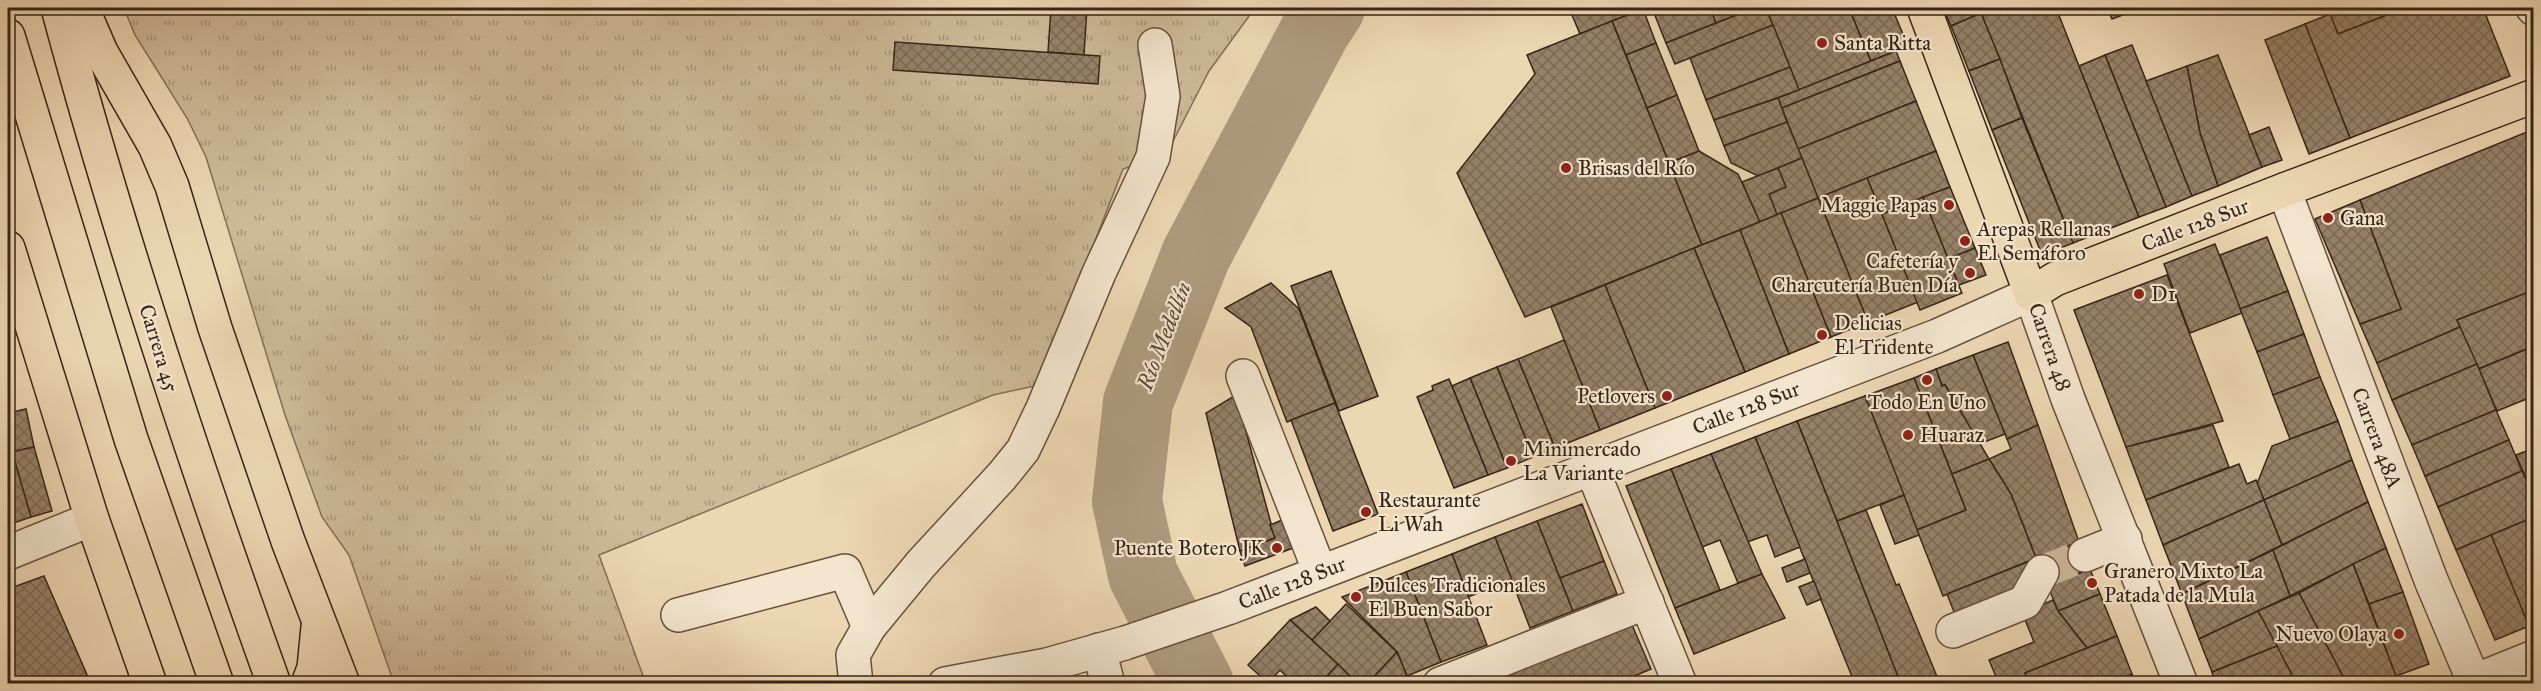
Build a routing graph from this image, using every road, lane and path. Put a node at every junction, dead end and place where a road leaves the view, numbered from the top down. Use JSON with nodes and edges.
{"nodes":[{"id":1,"x":58,"y":8,"type":"edge"},
{"id":2,"x":82,"y":8,"type":"edge"},
{"id":3,"x":1924,"y":8,"type":"edge"},
{"id":4,"x":8,"y":36,"type":"edge"},
{"id":5,"x":1155,"y":45,"type":"dead end"},
{"id":6,"x":2534,"y":96,"type":"edge"},
{"id":7,"x":2284,"y":190,"type":"junction"},
{"id":8,"x":8,"y":248,"type":"edge"},
{"id":9,"x":2031,"y":294,"type":"junction"},
{"id":10,"x":1244,"y":376,"type":"dead end"},
{"id":11,"x":1591,"y":467,"type":"junction"},
{"id":12,"x":92,"y":519,"type":"junction"},
{"id":13,"x":2125,"y":539,"type":"junction"},
{"id":14,"x":8,"y":553,"type":"edge"},
{"id":15,"x":2085,"y":555,"type":"tunnel mouth"},
{"id":16,"x":1320,"y":572,"type":"junction"},
{"id":17,"x":2042,"y":572,"type":"tunnel mouth"},
{"id":18,"x":1647,"y":602,"type":"junction"},
{"id":19,"x":678,"y":615,"type":"dead end"},
{"id":20,"x":318,"y":619,"type":"junction"},
{"id":21,"x":869,"y":627,"type":"junction"},
{"id":22,"x":1953,"y":631,"type":"dead end"},
{"id":23,"x":1112,"y":647,"type":"junction"},
{"id":24,"x":2534,"y":657,"type":"edge"},
{"id":25,"x":149,"y":676,"type":"edge"},
{"id":26,"x":2472,"y":683,"type":"edge"},
{"id":27,"x":217,"y":684,"type":"edge"},
{"id":28,"x":274,"y":684,"type":"edge"},
{"id":29,"x":308,"y":684,"type":"edge"},
{"id":30,"x":343,"y":684,"type":"edge"},
{"id":31,"x":856,"y":684,"type":"edge"},
{"id":32,"x":945,"y":684,"type":"edge"},
{"id":33,"x":1108,"y":684,"type":"edge"},
{"id":34,"x":1440,"y":684,"type":"edge"},
{"id":35,"x":1680,"y":684,"type":"edge"},
{"id":36,"x":2181,"y":684,"type":"edge"}],
"edges":[{"from":1,"to":28,"type":"main road","name":"Carrera 45"},
{"from":2,"to":20,"type":"main road"},
{"from":3,"to":9,"type":"main road","name":"Carrera 48"},
{"from":4,"to":27,"type":"main road"},
{"from":5,"to":21,"type":"street"},
{"from":6,"to":7,"type":"main road","name":"Calle 128 Sur"},
{"from":7,"to":9,"type":"main road","name":"Calle 128 Sur"},
{"from":7,"to":26,"type":"street","name":"Carrera 48A"},
{"from":8,"to":12,"type":"main road"},
{"from":9,"to":11,"type":"street","name":"Calle 128 Sur"},
{"from":9,"to":13,"type":"street","name":"Carrera 48"},
{"from":10,"to":16,"type":"street"},
{"from":11,"to":16,"type":"street","name":"Calle 128 Sur"},
{"from":11,"to":18,"type":"street"},
{"from":12,"to":14,"type":"street"},
{"from":12,"to":25,"type":"main road"},
{"from":13,"to":15,"type":"street"},
{"from":13,"to":36,"type":"street","name":"Carrera 48"},
{"from":16,"to":23,"type":"street","name":"Calle 128 Sur"},
{"from":17,"to":22,"type":"street"},
{"from":18,"to":34,"type":"street"},
{"from":18,"to":35,"type":"street"},
{"from":19,"to":21,"type":"street"},
{"from":20,"to":29,"type":"main road"},
{"from":20,"to":30,"type":"main road"},
{"from":21,"to":31,"type":"street"},
{"from":23,"to":32,"type":"street","name":"Calle 128 Sur"},
{"from":23,"to":33,"type":"street"},
{"from":24,"to":26,"type":"street"}]}
